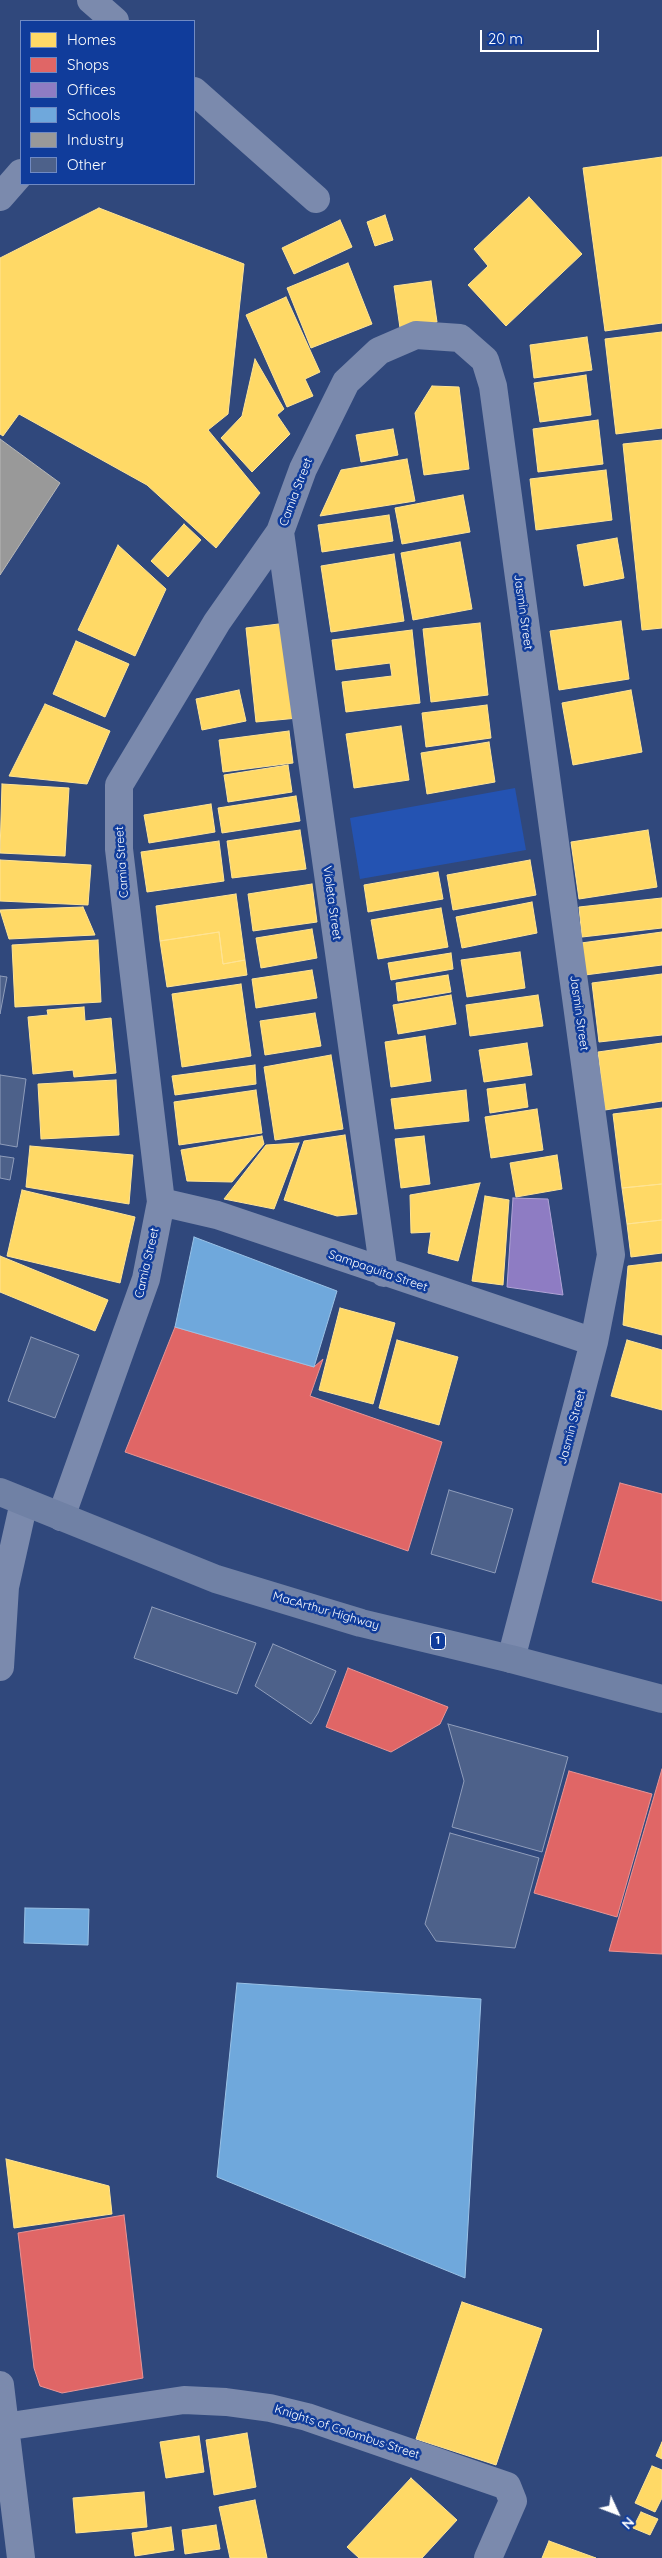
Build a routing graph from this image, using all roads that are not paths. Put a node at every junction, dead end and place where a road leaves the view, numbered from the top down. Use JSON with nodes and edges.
{"nodes":[{"id":1,"x":91,"y":0,"type":"edge"},
{"id":2,"x":114,"y":20,"type":"edge"},
{"id":3,"x":195,"y":92,"type":"edge"},
{"id":4,"x":20,"y":174,"type":"edge"},
{"id":5,"x":0,"y":197,"type":"edge"},
{"id":6,"x":316,"y":198,"type":"dead end"},
{"id":7,"x":485,"y":360,"type":"joint"},
{"id":8,"x":280,"y":532,"type":"junction"},
{"id":9,"x":161,"y":1202,"type":"junction"},
{"id":10,"x":384,"y":1273,"type":"junction"},
{"id":11,"x":594,"y":1342,"type":"junction"},
{"id":12,"x":12,"y":1497,"type":"edge"},
{"id":13,"x":61,"y":1517,"type":"junction"},
{"id":14,"x":511,"y":1659,"type":"junction"},
{"id":15,"x":0,"y":1667,"type":"edge"},
{"id":16,"x":662,"y":1699,"type":"edge"},
{"id":17,"x":0,"y":2384,"type":"edge"},
{"id":18,"x":4,"y":2428,"type":"junction"},
{"id":19,"x":21,"y":2558,"type":"edge"},
{"id":20,"x":488,"y":2558,"type":"edge"}],
"edges":[{"from":1,"to":2,"type":"street"},
{"from":3,"to":6,"type":"street"},
{"from":4,"to":5,"type":"street"},
{"from":7,"to":8,"type":"street","name":"Camia Street"},
{"from":7,"to":11,"type":"street","name":"Jasmin Street"},
{"from":8,"to":9,"type":"street","name":"Camia Street"},
{"from":8,"to":10,"type":"street","name":"Violeta Street"},
{"from":9,"to":10,"type":"street","name":"Sampaguita Street"},
{"from":9,"to":13,"type":"street","name":"Camia Street"},
{"from":10,"to":11,"type":"street","name":"Sampaguita Street"},
{"from":11,"to":14,"type":"street","name":"Jasmin Street"},
{"from":12,"to":13,"type":"highway","name":"MacArthur Highway","number":"1"},
{"from":12,"to":15,"type":"street"},
{"from":13,"to":14,"type":"highway","name":"MacArthur Highway","number":"1"},
{"from":14,"to":16,"type":"highway","name":"MacArthur Highway","number":"1"},
{"from":17,"to":18,"type":"street"},
{"from":18,"to":19,"type":"street"},
{"from":18,"to":20,"type":"street","name":"Knights of Colombus Street"}]}
